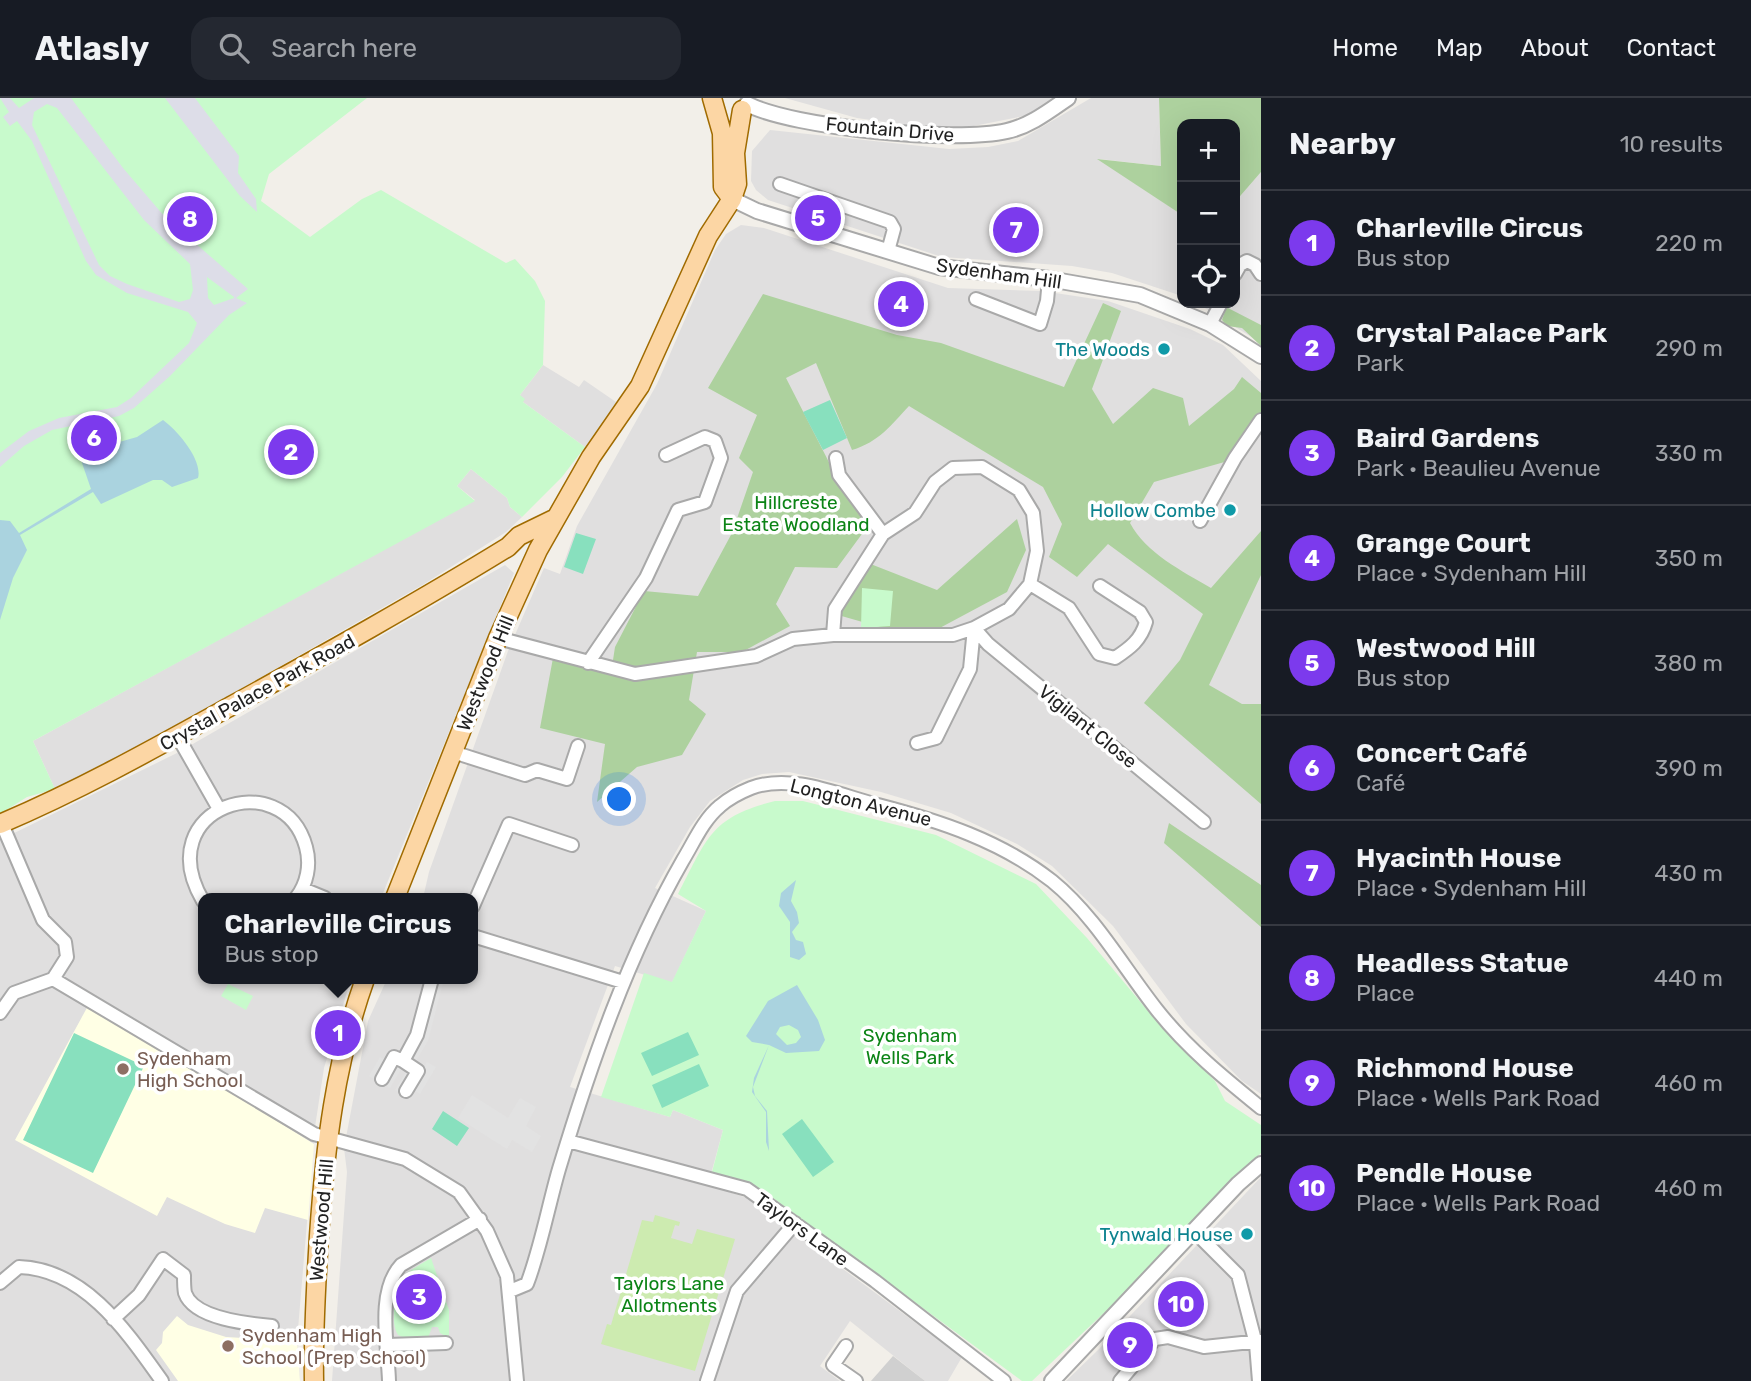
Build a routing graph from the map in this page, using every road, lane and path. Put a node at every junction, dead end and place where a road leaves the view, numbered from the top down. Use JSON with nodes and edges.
{"nodes":[{"id":1,"x":1068,"y":98,"type":"edge"},
{"id":2,"x":730,"y":102,"type":"edge"},
{"id":3,"x":780,"y":184,"type":"dead end"},
{"id":4,"x":732,"y":199,"type":"junction"},
{"id":5,"x":888,"y":251,"type":"junction"},
{"id":6,"x":1240,"y":266,"type":"edge"},
{"id":7,"x":1260,"y":271,"type":"edge"},
{"id":8,"x":1049,"y":279,"type":"junction"},
{"id":9,"x":976,"y":299,"type":"dead end"},
{"id":10,"x":1218,"y":308,"type":"edge"},
{"id":11,"x":1210,"y":324,"type":"junction"},
{"id":12,"x":1261,"y":356,"type":"edge"},
{"id":13,"x":1261,"y":420,"type":"edge"},
{"id":14,"x":666,"y":455,"type":"dead end"},
{"id":15,"x":836,"y":458,"type":"dead end"},
{"id":16,"x":565,"y":501,"type":"junction"},
{"id":17,"x":554,"y":519,"type":"junction"},
{"id":18,"x":1200,"y":521,"type":"dead end"},
{"id":19,"x":883,"y":534,"type":"junction"},
{"id":20,"x":513,"y":541,"type":"junction"},
{"id":21,"x":538,"y":550,"type":"junction"},
{"id":22,"x":1030,"y":584,"type":"junction"},
{"id":23,"x":1100,"y":586,"type":"dead end"},
{"id":24,"x":974,"y":628,"type":"junction"},
{"id":25,"x":833,"y":635,"type":"junction"},
{"id":26,"x":498,"y":638,"type":"junction"},
{"id":27,"x":589,"y":663,"type":"junction"},
{"id":28,"x":178,"y":737,"type":"junction"},
{"id":29,"x":917,"y":743,"type":"dead end"},
{"id":30,"x":578,"y":746,"type":"dead end"},
{"id":31,"x":453,"y":752,"type":"junction"},
{"id":32,"x":219,"y":809,"type":"junction"},
{"id":33,"x":1205,"y":822,"type":"dead end"},
{"id":34,"x":1,"y":824,"type":"edge"},
{"id":35,"x":572,"y":845,"type":"dead end"},
{"id":36,"x":199,"y":893,"type":"edge"},
{"id":37,"x":299,"y":893,"type":"edge"},
{"id":38,"x":398,"y":893,"type":"edge"},
{"id":39,"x":478,"y":895,"type":"edge"},
{"id":40,"x":478,"y":938,"type":"edge"},
{"id":41,"x":53,"y":979,"type":"junction"},
{"id":42,"x":623,"y":982,"type":"junction"},
{"id":43,"x":363,"y":984,"type":"edge"},
{"id":44,"x":431,"y":984,"type":"edge"},
{"id":45,"x":0,"y":1013,"type":"edge"},
{"id":46,"x":425,"y":1059,"type":"dead end"},
{"id":47,"x":403,"y":1062,"type":"junction"},
{"id":48,"x":418,"y":1071,"type":"junction"},
{"id":49,"x":382,"y":1079,"type":"dead end"},
{"id":50,"x":407,"y":1091,"type":"dead end"},
{"id":51,"x":1261,"y":1108,"type":"edge"},
{"id":52,"x":328,"y":1138,"type":"junction"},
{"id":53,"x":568,"y":1141,"type":"junction"},
{"id":54,"x":1261,"y":1164,"type":"edge"},
{"id":55,"x":480,"y":1219,"type":"junction"},
{"id":56,"x":795,"y":1223,"type":"junction"},
{"id":57,"x":1195,"y":1232,"type":"junction"},
{"id":58,"x":0,"y":1283,"type":"edge"},
{"id":59,"x":510,"y":1291,"type":"junction"},
{"id":60,"x":113,"y":1319,"type":"junction"},
{"id":61,"x":272,"y":1326,"type":"dead end"},
{"id":62,"x":446,"y":1343,"type":"dead end"},
{"id":63,"x":1259,"y":1343,"type":"edge"},
{"id":64,"x":388,"y":1345,"type":"junction"},
{"id":65,"x":846,"y":1346,"type":"dead end"},
{"id":66,"x":162,"y":1381,"type":"edge"},
{"id":67,"x":314,"y":1381,"type":"edge"},
{"id":68,"x":389,"y":1381,"type":"edge"},
{"id":69,"x":517,"y":1381,"type":"edge"},
{"id":70,"x":707,"y":1381,"type":"edge"},
{"id":71,"x":856,"y":1381,"type":"edge"},
{"id":72,"x":1004,"y":1381,"type":"edge"},
{"id":73,"x":1052,"y":1381,"type":"edge"},
{"id":74,"x":1120,"y":1381,"type":"edge"},
{"id":75,"x":1259,"y":1381,"type":"edge"}],
"edges":[{"from":1,"to":2,"type":"street","name":"Fountain Drive"},
{"from":2,"to":4,"type":"main road","name":"Westwood Hill"},
{"from":2,"to":4,"type":"main road"},
{"from":3,"to":5,"type":"street"},
{"from":4,"to":5,"type":"street","name":"Sydenham Hill"},
{"from":4,"to":16,"type":"main road","name":"Westwood Hill"},
{"from":5,"to":8,"type":"street","name":"Sydenham Hill"},
{"from":6,"to":7,"type":"street"},
{"from":8,"to":9,"type":"street"},
{"from":8,"to":11,"type":"street","name":"Sydenham Hill"},
{"from":10,"to":11,"type":"street"},
{"from":11,"to":12,"type":"street","name":"Sydenham Hill"},
{"from":13,"to":18,"type":"street"},
{"from":14,"to":27,"type":"street"},
{"from":15,"to":19,"type":"street"},
{"from":16,"to":17,"type":"main road","name":"Westwood Hill"},
{"from":16,"to":20,"type":"main road"},
{"from":17,"to":20,"type":"main road","name":"Crystal Palace Park Road"},
{"from":17,"to":21,"type":"main road","name":"Westwood Hill"},
{"from":19,"to":22,"type":"street"},
{"from":19,"to":25,"type":"street"},
{"from":20,"to":21,"type":"main road"},
{"from":20,"to":28,"type":"main road","name":"Crystal Palace Park Road"},
{"from":21,"to":26,"type":"main road","name":"Westwood Hill"},
{"from":22,"to":23,"type":"street"},
{"from":22,"to":24,"type":"street"},
{"from":24,"to":25,"type":"street"},
{"from":24,"to":29,"type":"street"},
{"from":24,"to":33,"type":"street","name":"Vigilant Close"},
{"from":25,"to":27,"type":"street"},
{"from":26,"to":27,"type":"street"},
{"from":26,"to":31,"type":"main road","name":"Westwood Hill"},
{"from":28,"to":32,"type":"street"},
{"from":28,"to":34,"type":"main road","name":"Crystal Palace Park Road"},
{"from":30,"to":31,"type":"street"},
{"from":31,"to":38,"type":"main road","name":"Westwood Hill"},
{"from":32,"to":36,"type":"street"},
{"from":32,"to":37,"type":"street"},
{"from":34,"to":41,"type":"street"},
{"from":35,"to":39,"type":"street"},
{"from":40,"to":42,"type":"street"},
{"from":41,"to":45,"type":"street"},
{"from":41,"to":52,"type":"street"},
{"from":42,"to":51,"type":"street","name":"Longton Avenue"},
{"from":42,"to":53,"type":"street","name":"Longton Avenue"},
{"from":43,"to":52,"type":"main road","name":"Westwood Hill"},
{"from":44,"to":47,"type":"street"},
{"from":46,"to":48,"type":"street"},
{"from":47,"to":48,"type":"street"},
{"from":47,"to":49,"type":"street"},
{"from":48,"to":50,"type":"street"},
{"from":52,"to":55,"type":"street"},
{"from":52,"to":67,"type":"main road","name":"Westwood Hill"},
{"from":53,"to":56,"type":"street","name":"Taylors Lane"},
{"from":53,"to":59,"type":"street","name":"Longton Avenue"},
{"from":54,"to":57,"type":"street"},
{"from":55,"to":59,"type":"street"},
{"from":55,"to":64,"type":"street"},
{"from":56,"to":70,"type":"street"},
{"from":56,"to":72,"type":"street","name":"Taylors Lane"},
{"from":57,"to":63,"type":"street"},
{"from":57,"to":73,"type":"street"},
{"from":58,"to":60,"type":"street"},
{"from":59,"to":69,"type":"street"},
{"from":60,"to":61,"type":"street"},
{"from":60,"to":66,"type":"street"},
{"from":62,"to":64,"type":"street"},
{"from":63,"to":74,"type":"street"},
{"from":63,"to":75,"type":"street"},
{"from":64,"to":68,"type":"street"},
{"from":65,"to":71,"type":"street"}]}
